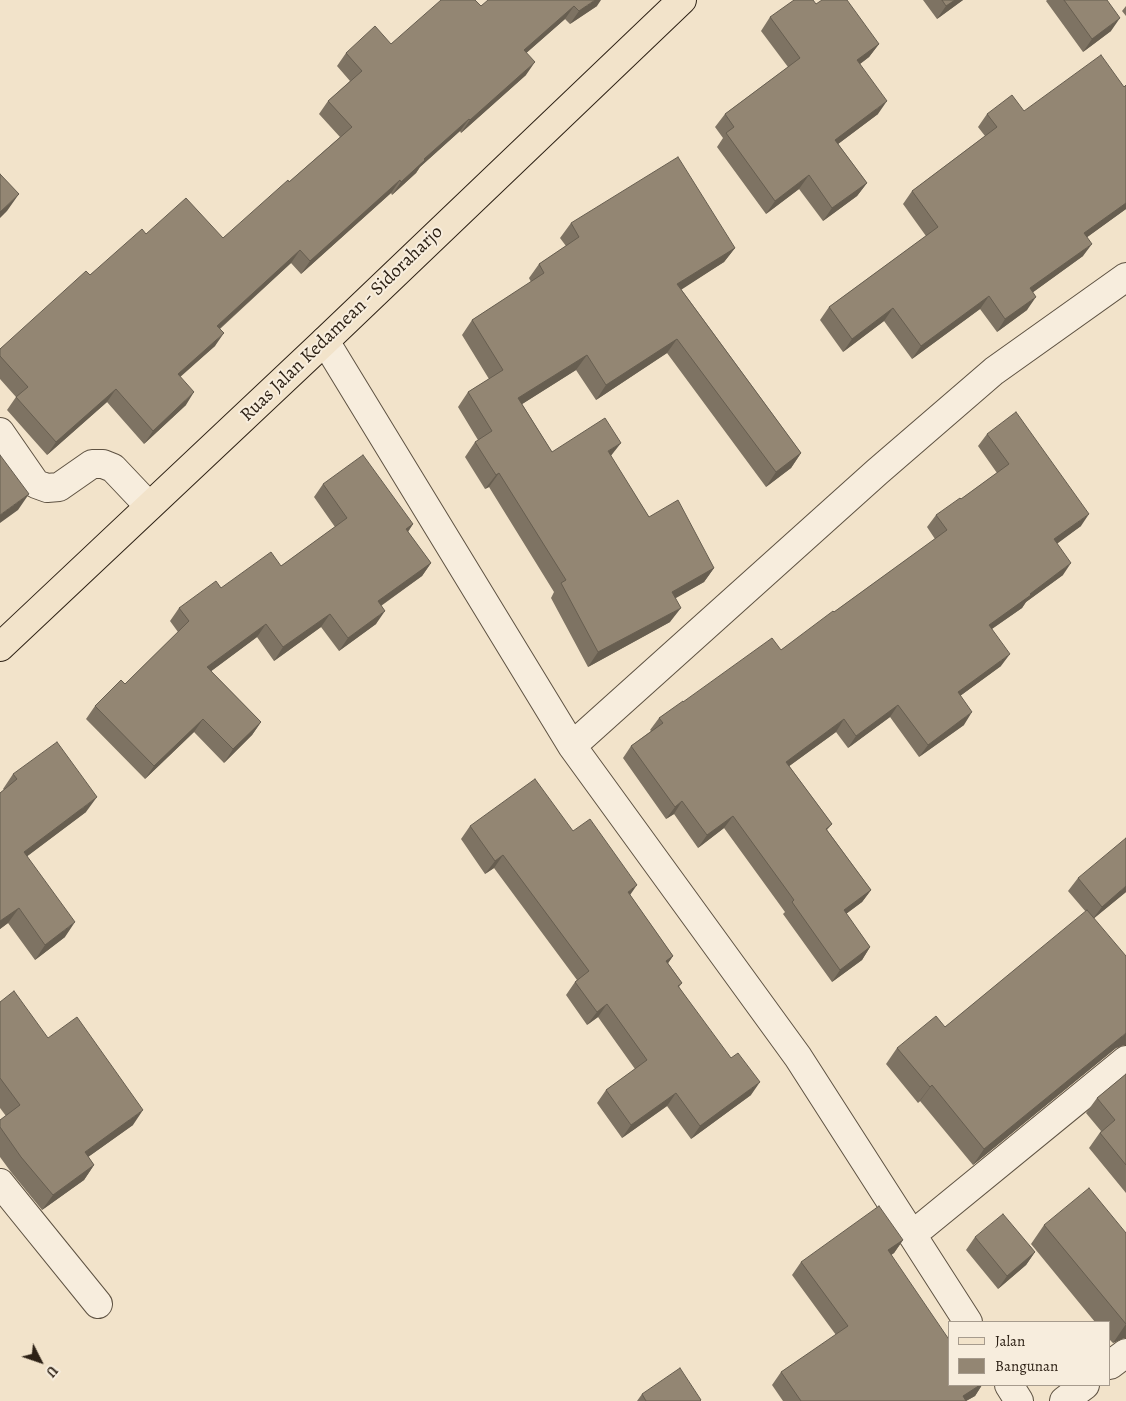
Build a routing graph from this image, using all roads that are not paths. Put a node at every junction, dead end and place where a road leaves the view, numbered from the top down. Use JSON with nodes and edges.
{"nodes":[{"id":1,"x":682,"y":0,"type":"edge"},
{"id":2,"x":1126,"y":276,"type":"edge"},
{"id":3,"x":325,"y":340,"type":"junction"},
{"id":4,"x":0,"y":432,"type":"edge"},
{"id":5,"x":149,"y":506,"type":"junction"},
{"id":6,"x":0,"y":647,"type":"edge"},
{"id":7,"x":572,"y":746,"type":"junction"},
{"id":8,"x":1126,"y":1060,"type":"edge"},
{"id":9,"x":0,"y":1183,"type":"edge"},
{"id":10,"x":912,"y":1235,"type":"junction"},
{"id":11,"x":98,"y":1304,"type":"dead end"},
{"id":12,"x":967,"y":1321,"type":"edge"},
{"id":13,"x":1126,"y":1353,"type":"edge"},
{"id":14,"x":1111,"y":1364,"type":"edge"},
{"id":15,"x":1009,"y":1386,"type":"edge"},
{"id":16,"x":1084,"y":1386,"type":"edge"},
{"id":17,"x":1019,"y":1401,"type":"edge"},
{"id":18,"x":1064,"y":1401,"type":"edge"}],
"edges":[{"from":1,"to":3,"type":"main road","name":"Ruas Jalan Kedamean - Sidoraharjo"},
{"from":2,"to":7,"type":"street"},
{"from":3,"to":5,"type":"main road","name":"Ruas Jalan Kedamean - Sidoraharjo"},
{"from":3,"to":7,"type":"street"},
{"from":4,"to":5,"type":"street"},
{"from":5,"to":6,"type":"main road","name":"Ruas Jalan Kedamean - Sidoraharjo"},
{"from":7,"to":10,"type":"street"},
{"from":8,"to":10,"type":"street"},
{"from":9,"to":11,"type":"street"},
{"from":10,"to":12,"type":"street"},
{"from":13,"to":14,"type":"street"},
{"from":15,"to":17,"type":"street"},
{"from":16,"to":18,"type":"street"}]}
